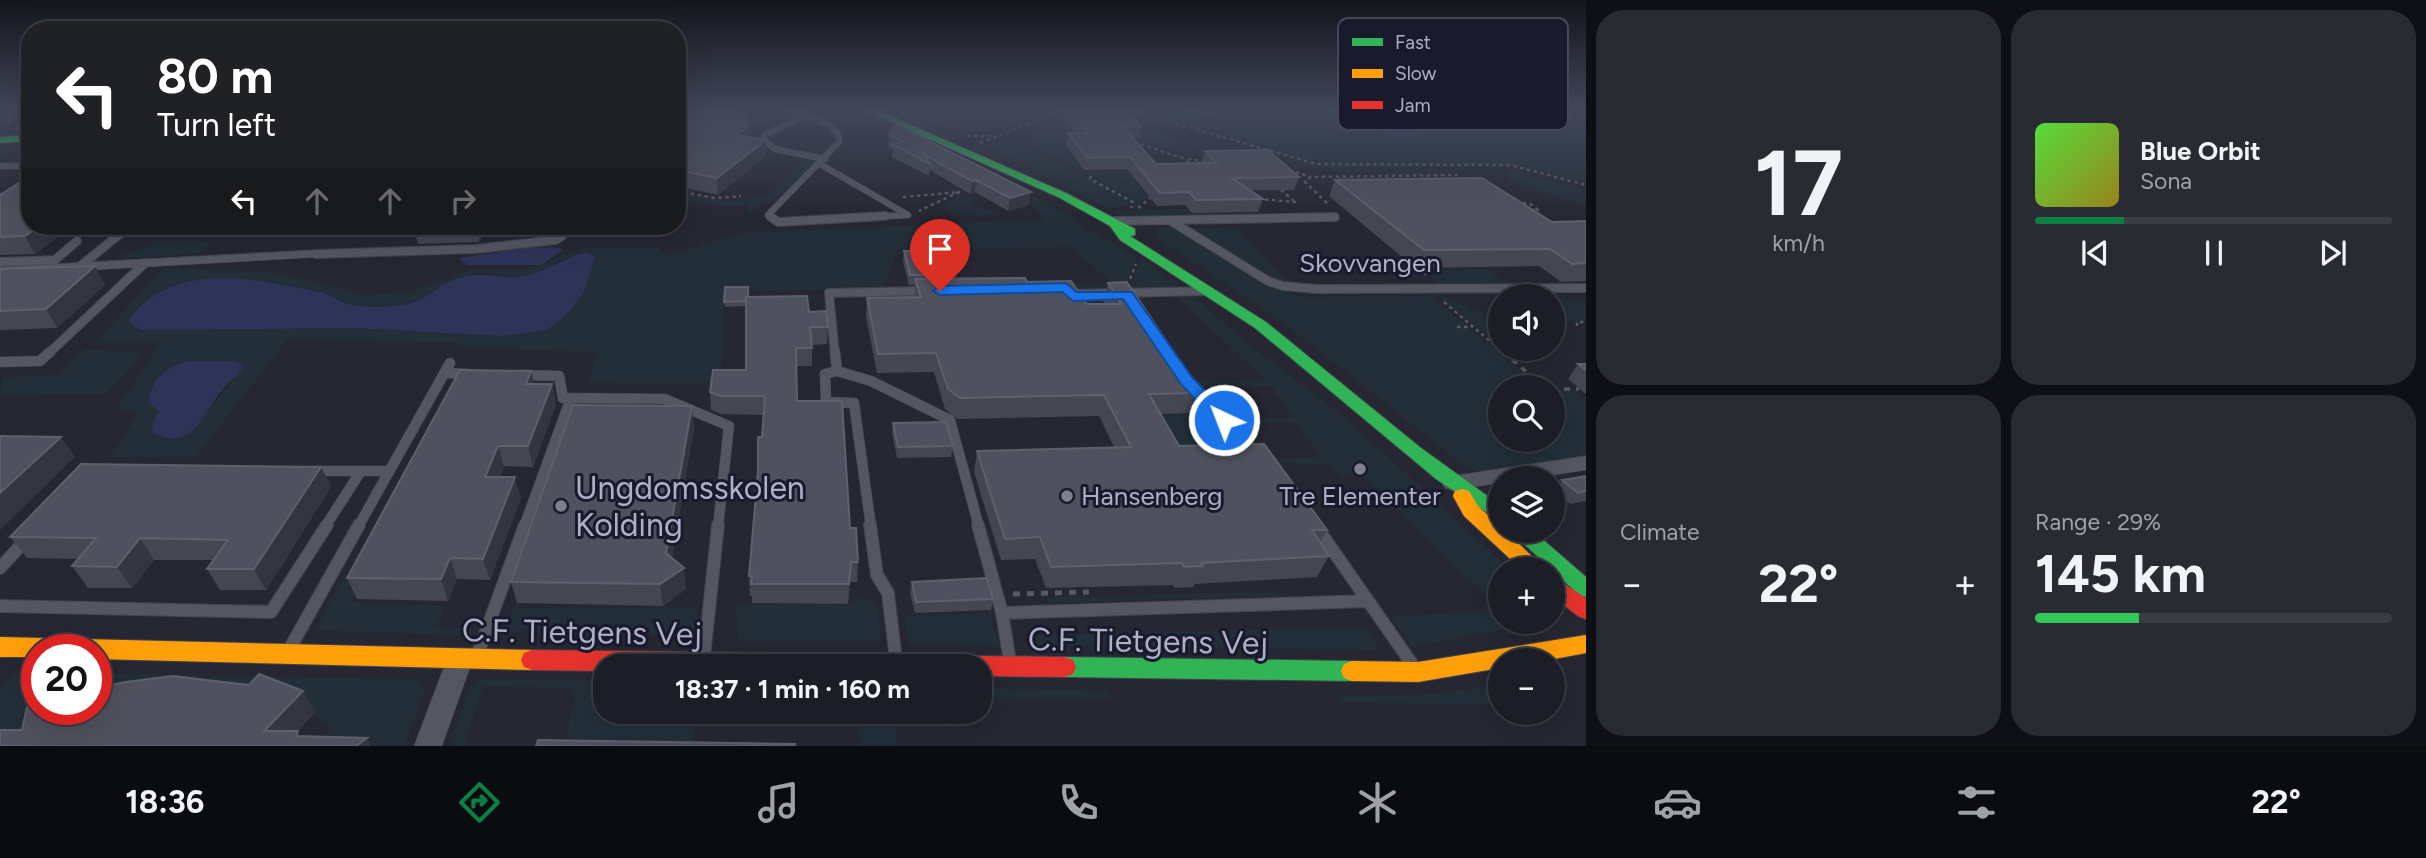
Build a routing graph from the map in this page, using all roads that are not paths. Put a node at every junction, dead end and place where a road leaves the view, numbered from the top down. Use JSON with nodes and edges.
{"nodes":[{"id":1,"x":769,"y":145,"type":"edge"},
{"id":2,"x":836,"y":145,"type":"edge"},
{"id":3,"x":947,"y":145,"type":"edge"},
{"id":4,"x":969,"y":145,"type":"edge"},
{"id":5,"x":822,"y":161,"type":"junction"},
{"id":6,"x":0,"y":166,"type":"edge"},
{"id":7,"x":21,"y":166,"type":"edge"},
{"id":8,"x":1062,"y":195,"type":"junction"},
{"id":9,"x":1335,"y":217,"type":"road end"},
{"id":10,"x":1171,"y":221,"type":"junction"},
{"id":11,"x":1111,"y":223,"type":"junction"},
{"id":12,"x":119,"y":235,"type":"edge"},
{"id":13,"x":562,"y":236,"type":"dead end"},
{"id":14,"x":77,"y":242,"type":"dead end"},
{"id":15,"x":316,"y":254,"type":"joint"},
{"id":16,"x":0,"y":262,"type":"edge"},
{"id":17,"x":145,"y":263,"type":"junction"},
{"id":18,"x":79,"y":267,"type":"junction"},
{"id":19,"x":0,"y":271,"type":"edge"},
{"id":20,"x":1066,"y":288,"type":"edge"},
{"id":21,"x":1586,"y":288,"type":"edge"},
{"id":22,"x":1210,"y":289,"type":"junction"},
{"id":23,"x":940,"y":291,"type":"edge"},
{"id":24,"x":0,"y":362,"type":"edge"},
{"id":25,"x":837,"y":371,"type":"junction"},
{"id":26,"x":482,"y":374,"type":"edge"},
{"id":27,"x":508,"y":375,"type":"edge"},
{"id":28,"x":1186,"y":380,"type":"edge"},
{"id":29,"x":572,"y":398,"type":"junction"},
{"id":30,"x":1262,"y":460,"type":"edge"},
{"id":31,"x":1586,"y":463,"type":"edge"},
{"id":32,"x":306,"y":471,"type":"edge"},
{"id":33,"x":361,"y":471,"type":"junction"},
{"id":34,"x":387,"y":471,"type":"junction"},
{"id":35,"x":1455,"y":486,"type":"junction"},
{"id":36,"x":1488,"y":506,"type":"edge"},
{"id":37,"x":1314,"y":523,"type":"edge"},
{"id":38,"x":24,"y":542,"type":"edge"},
{"id":39,"x":1534,"y":543,"type":"edge"},
{"id":40,"x":1522,"y":557,"type":"edge"},
{"id":41,"x":0,"y":568,"type":"edge"},
{"id":42,"x":1586,"y":589,"type":"edge"},
{"id":43,"x":1565,"y":594,"type":"edge"},
{"id":44,"x":1368,"y":601,"type":"junction"},
{"id":45,"x":0,"y":606,"type":"edge"},
{"id":46,"x":1586,"y":610,"type":"edge"},
{"id":47,"x":1002,"y":613,"type":"junction"},
{"id":48,"x":1586,"y":644,"type":"edge"},
{"id":49,"x":0,"y":647,"type":"edge"},
{"id":50,"x":288,"y":652,"type":"junction"},
{"id":51,"x":704,"y":654,"type":"edge"},
{"id":52,"x":896,"y":654,"type":"edge"},
{"id":53,"x":468,"y":659,"type":"junction"},
{"id":54,"x":593,"y":661,"type":"edge"},
{"id":55,"x":992,"y":667,"type":"edge"},
{"id":56,"x":1011,"y":667,"type":"junction"},
{"id":57,"x":1418,"y":672,"type":"junction"},
{"id":58,"x":428,"y":746,"type":"edge"}],
"edges":[{"from":1,"to":5,"type":"lane"},
{"from":2,"to":5,"type":"lane"},
{"from":3,"to":8,"type":"street","name":"Skovvangen"},
{"from":4,"to":8,"type":"street","name":"Skovvangen"},
{"from":5,"to":5,"type":"lane"},
{"from":6,"to":7,"type":"lane"},
{"from":8,"to":11,"type":"street","name":"Skovvangen"},
{"from":9,"to":10,"type":"lane","name":"Skovvangen"},
{"from":10,"to":11,"type":"lane","name":"Skovvangen"},
{"from":10,"to":21,"type":"lane","name":"Skovvangen"},
{"from":11,"to":22,"type":"street","name":"Skovvangen"},
{"from":11,"to":22,"type":"street","name":"Skovvangen"},
{"from":12,"to":18,"type":"lane"},
{"from":13,"to":15,"type":"lane"},
{"from":14,"to":16,"type":"lane"},
{"from":15,"to":17,"type":"street"},
{"from":17,"to":18,"type":"street"},
{"from":17,"to":24,"type":"lane"},
{"from":18,"to":19,"type":"street"},
{"from":20,"to":22,"type":"lane"},
{"from":22,"to":35,"type":"street","name":"Skovvangen"},
{"from":23,"to":25,"type":"lane"},
{"from":25,"to":47,"type":"lane"},
{"from":25,"to":52,"type":"lane"},
{"from":26,"to":34,"type":"lane"},
{"from":27,"to":29,"type":"lane"},
{"from":28,"to":30,"type":"lane"},
{"from":29,"to":51,"type":"lane"},
{"from":29,"to":53,"type":"lane"},
{"from":31,"to":35,"type":"street"},
{"from":32,"to":33,"type":"lane"},
{"from":33,"to":34,"type":"lane"},
{"from":33,"to":45,"type":"lane"},
{"from":34,"to":50,"type":"lane"},
{"from":35,"to":36,"type":"street","name":"Skovvangen"},
{"from":35,"to":40,"type":"street","name":"Skovvangen"},
{"from":37,"to":44,"type":"lane"},
{"from":38,"to":41,"type":"lane"},
{"from":39,"to":42,"type":"street"},
{"from":43,"to":46,"type":"street"},
{"from":44,"to":47,"type":"lane"},
{"from":44,"to":57,"type":"lane"},
{"from":47,"to":56,"type":"lane"},
{"from":48,"to":57,"type":"street","name":"C.F. Tietgens Vej"},
{"from":49,"to":50,"type":"street","name":"C.F. Tietgens Vej"},
{"from":50,"to":53,"type":"street","name":"C.F. Tietgens Vej"},
{"from":53,"to":54,"type":"street","name":"C.F. Tietgens Vej"},
{"from":53,"to":58,"type":"street"},
{"from":55,"to":56,"type":"street","name":"C.F. Tietgens Vej"},
{"from":56,"to":57,"type":"street","name":"C.F. Tietgens Vej"}]}
